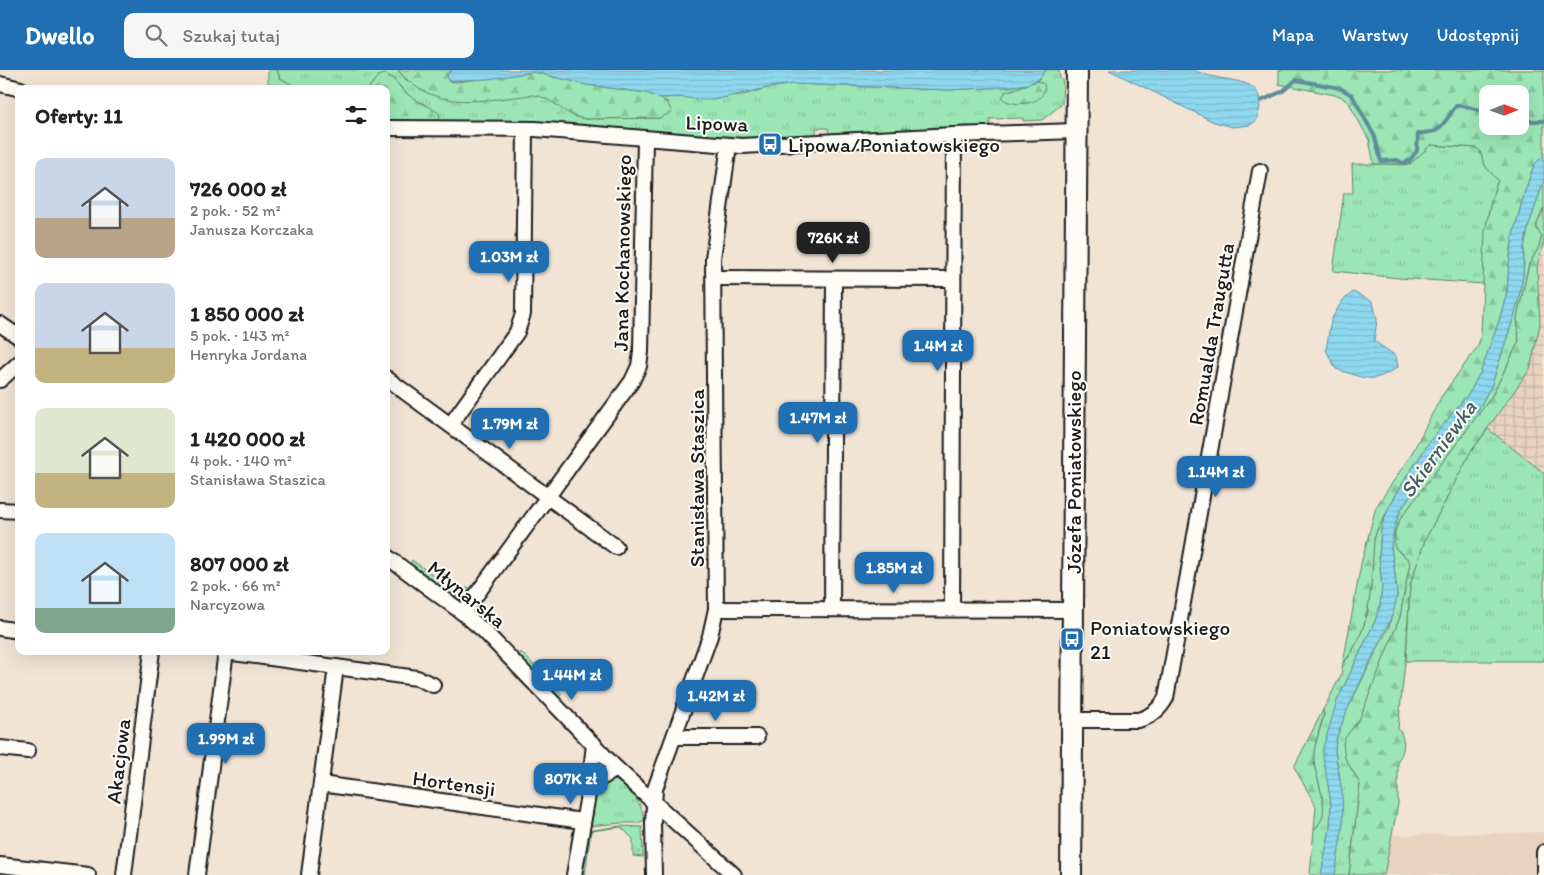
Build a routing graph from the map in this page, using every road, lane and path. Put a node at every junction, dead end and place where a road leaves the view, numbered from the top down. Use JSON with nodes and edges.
{"nodes":[{"id":1,"x":1077,"y":70,"type":"edge"},
{"id":2,"x":0,"y":84,"type":"edge"},
{"id":3,"x":15,"y":88,"type":"edge"},
{"id":4,"x":390,"y":128,"type":"edge"},
{"id":5,"x":525,"y":128,"type":"junction"},
{"id":6,"x":1076,"y":130,"type":"junction"},
{"id":7,"x":954,"y":135,"type":"junction"},
{"id":8,"x":645,"y":139,"type":"junction"},
{"id":9,"x":729,"y":145,"type":"junction"},
{"id":10,"x":1260,"y":171,"type":"dead end"},
{"id":11,"x":714,"y":278,"type":"junction"},
{"id":12,"x":834,"y":279,"type":"junction"},
{"id":13,"x":953,"y":279,"type":"junction"},
{"id":14,"x":0,"y":324,"type":"edge"},
{"id":15,"x":15,"y":334,"type":"edge"},
{"id":16,"x":15,"y":367,"type":"edge"},
{"id":17,"x":0,"y":380,"type":"edge"},
{"id":18,"x":390,"y":381,"type":"edge"},
{"id":19,"x":451,"y":424,"type":"junction"},
{"id":20,"x":548,"y":495,"type":"junction"},
{"id":21,"x":0,"y":510,"type":"edge"},
{"id":22,"x":15,"y":511,"type":"edge"},
{"id":23,"x":616,"y":546,"type":"dead end"},
{"id":24,"x":390,"y":559,"type":"edge"},
{"id":25,"x":716,"y":609,"type":"junction"},
{"id":26,"x":832,"y":609,"type":"junction"},
{"id":27,"x":952,"y":609,"type":"junction"},
{"id":28,"x":1072,"y":610,"type":"junction"},
{"id":29,"x":463,"y":613,"type":"junction"},
{"id":30,"x":0,"y":628,"type":"edge"},
{"id":31,"x":15,"y":630,"type":"edge"},
{"id":32,"x":152,"y":655,"type":"edge"},
{"id":33,"x":226,"y":655,"type":"edge"},
{"id":34,"x":248,"y":655,"type":"edge"},
{"id":35,"x":336,"y":667,"type":"junction"},
{"id":36,"x":433,"y":685,"type":"dead end"},
{"id":37,"x":1072,"y":720,"type":"junction"},
{"id":38,"x":674,"y":737,"type":"junction"},
{"id":39,"x":757,"y":737,"type":"dead end"},
{"id":40,"x":594,"y":744,"type":"junction"},
{"id":41,"x":0,"y":748,"type":"edge"},
{"id":42,"x":28,"y":751,"type":"dead end"},
{"id":43,"x":618,"y":769,"type":"junction"},
{"id":44,"x":321,"y":784,"type":"junction"},
{"id":45,"x":588,"y":789,"type":"junction"},
{"id":46,"x":653,"y":801,"type":"junction"},
{"id":47,"x":582,"y":821,"type":"junction"},
{"id":48,"x":1544,"y":852,"type":"edge"},
{"id":49,"x":0,"y":865,"type":"edge"},
{"id":50,"x":88,"y":875,"type":"edge"},
{"id":51,"x":124,"y":875,"type":"edge"},
{"id":52,"x":197,"y":875,"type":"edge"},
{"id":53,"x":309,"y":875,"type":"edge"},
{"id":54,"x":574,"y":875,"type":"edge"},
{"id":55,"x":654,"y":875,"type":"edge"},
{"id":56,"x":734,"y":875,"type":"edge"},
{"id":57,"x":1071,"y":875,"type":"edge"},
{"id":58,"x":1544,"y":875,"type":"edge"}],
"edges":[{"from":1,"to":6,"type":"street","name":"Józefa Poniatowskiego"},
{"from":2,"to":3,"type":"street"},
{"from":4,"to":5,"type":"street","name":"Lipowa"},
{"from":5,"to":8,"type":"street","name":"Lipowa"},
{"from":5,"to":19,"type":"street"},
{"from":6,"to":7,"type":"street","name":"Lipowa"},
{"from":6,"to":28,"type":"street","name":"Józefa Poniatowskiego"},
{"from":7,"to":9,"type":"street","name":"Lipowa"},
{"from":7,"to":13,"type":"street"},
{"from":8,"to":9,"type":"street","name":"Lipowa"},
{"from":8,"to":20,"type":"street","name":"Jana Kochanowskiego"},
{"from":9,"to":11,"type":"street","name":"Stanisława Staszica"},
{"from":10,"to":37,"type":"street","name":"Romualda Traugutta"},
{"from":11,"to":12,"type":"street"},
{"from":11,"to":25,"type":"street","name":"Stanisława Staszica"},
{"from":12,"to":13,"type":"street"},
{"from":12,"to":26,"type":"street"},
{"from":13,"to":27,"type":"street"},
{"from":14,"to":15,"type":"street"},
{"from":16,"to":17,"type":"street"},
{"from":18,"to":19,"type":"street"},
{"from":19,"to":20,"type":"street"},
{"from":20,"to":23,"type":"street"},
{"from":20,"to":29,"type":"street","name":"Jana Kochanowskiego"},
{"from":21,"to":22,"type":"street"},
{"from":24,"to":29,"type":"street","name":"Młynarska"},
{"from":25,"to":26,"type":"street"},
{"from":25,"to":38,"type":"street","name":"Stanisława Staszica"},
{"from":26,"to":27,"type":"street"},
{"from":27,"to":28,"type":"street"},
{"from":28,"to":37,"type":"street","name":"Józefa Poniatowskiego"},
{"from":29,"to":40,"type":"street","name":"Młynarska"},
{"from":30,"to":31,"type":"street"},
{"from":32,"to":51,"type":"street","name":"Akacjowa"},
{"from":33,"to":52,"type":"street"},
{"from":34,"to":35,"type":"street"},
{"from":35,"to":36,"type":"street"},
{"from":35,"to":44,"type":"street"},
{"from":37,"to":57,"type":"street","name":"Józefa Poniatowskiego"},
{"from":38,"to":39,"type":"street"},
{"from":38,"to":46,"type":"street","name":"Stanisława Staszica"},
{"from":40,"to":43,"type":"street","name":"Młynarska"},
{"from":40,"to":45,"type":"street"},
{"from":41,"to":42,"type":"street"},
{"from":43,"to":45,"type":"street"},
{"from":43,"to":46,"type":"street","name":"Młynarska"},
{"from":44,"to":47,"type":"street","name":"Hortensji"},
{"from":44,"to":53,"type":"street"},
{"from":45,"to":47,"type":"street"},
{"from":46,"to":55,"type":"street","name":"Stanisława Staszica"},
{"from":46,"to":56,"type":"street","name":"Młynarska"},
{"from":47,"to":54,"type":"street"},
{"from":48,"to":58,"type":"street"},
{"from":49,"to":50,"type":"street"}]}
